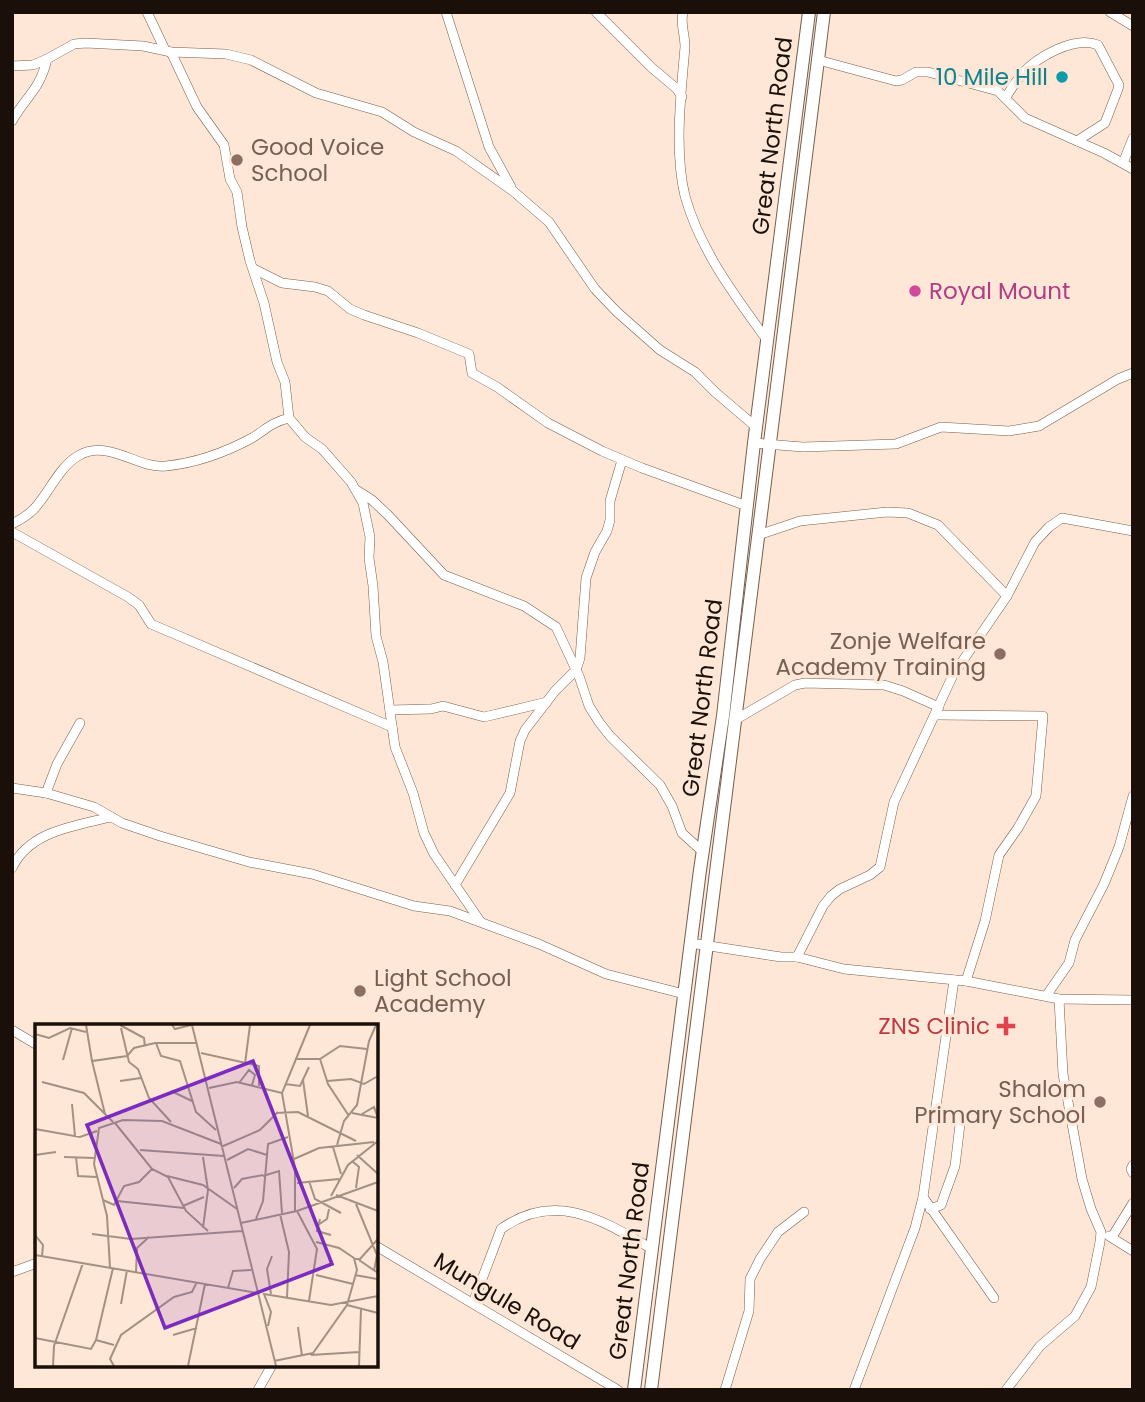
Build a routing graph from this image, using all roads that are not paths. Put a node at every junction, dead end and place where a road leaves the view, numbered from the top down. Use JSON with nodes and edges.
{"nodes":[{"id":1,"x":147,"y":12,"type":"edge"},
{"id":2,"x":446,"y":12,"type":"edge"},
{"id":3,"x":596,"y":12,"type":"edge"},
{"id":4,"x":683,"y":12,"type":"edge"},
{"id":5,"x":809,"y":12,"type":"edge"},
{"id":6,"x":824,"y":12,"type":"edge"},
{"id":7,"x":1110,"y":12,"type":"edge"},
{"id":8,"x":1133,"y":26,"type":"edge"},
{"id":9,"x":168,"y":51,"type":"junction"},
{"id":10,"x":47,"y":59,"type":"junction"},
{"id":11,"x":818,"y":60,"type":"junction"},
{"id":12,"x":12,"y":66,"type":"edge"},
{"id":13,"x":682,"y":97,"type":"junction"},
{"id":14,"x":1006,"y":97,"type":"junction"},
{"id":15,"x":12,"y":121,"type":"edge"},
{"id":16,"x":1133,"y":138,"type":"edge"},
{"id":17,"x":1077,"y":141,"type":"junction"},
{"id":18,"x":1123,"y":163,"type":"junction"},
{"id":19,"x":1133,"y":169,"type":"edge"},
{"id":20,"x":513,"y":191,"type":"junction"},
{"id":21,"x":254,"y":269,"type":"junction"},
{"id":22,"x":767,"y":340,"type":"junction"},
{"id":23,"x":1133,"y":373,"type":"edge"},
{"id":24,"x":289,"y":418,"type":"junction"},
{"id":25,"x":756,"y":427,"type":"junction"},
{"id":26,"x":754,"y":443,"type":"junction"},
{"id":27,"x":769,"y":445,"type":"junction"},
{"id":28,"x":622,"y":460,"type":"junction"},
{"id":29,"x":358,"y":491,"type":"junction"},
{"id":30,"x":747,"y":506,"type":"junction"},
{"id":31,"x":12,"y":524,"type":"edge"},
{"id":32,"x":1133,"y":531,"type":"edge"},
{"id":33,"x":12,"y":532,"type":"edge"},
{"id":34,"x":758,"y":535,"type":"junction"},
{"id":35,"x":1007,"y":596,"type":"junction"},
{"id":36,"x":576,"y":670,"type":"junction"},
{"id":37,"x":547,"y":702,"type":"junction"},
{"id":38,"x":390,"y":710,"type":"junction"},
{"id":39,"x":937,"y":711,"type":"junction"},
{"id":40,"x":735,"y":720,"type":"junction"},
{"id":41,"x":80,"y":723,"type":"dead end"},
{"id":42,"x":392,"y":727,"type":"junction"},
{"id":43,"x":12,"y":788,"type":"edge"},
{"id":44,"x":46,"y":793,"type":"junction"},
{"id":45,"x":1133,"y":796,"type":"edge"},
{"id":46,"x":111,"y":817,"type":"junction"},
{"id":47,"x":1128,"y":832,"type":"edge"},
{"id":48,"x":703,"y":852,"type":"junction"},
{"id":49,"x":12,"y":867,"type":"edge"},
{"id":50,"x":455,"y":885,"type":"junction"},
{"id":51,"x":480,"y":921,"type":"junction"},
{"id":52,"x":690,"y":943,"type":"junction"},
{"id":53,"x":707,"y":946,"type":"junction"},
{"id":54,"x":797,"y":957,"type":"junction"},
{"id":55,"x":954,"y":980,"type":"junction"},
{"id":56,"x":966,"y":981,"type":"junction"},
{"id":57,"x":684,"y":994,"type":"junction"},
{"id":58,"x":1046,"y":996,"type":"junction"},
{"id":59,"x":1059,"y":999,"type":"junction"},
{"id":60,"x":1133,"y":1000,"type":"edge"},
{"id":61,"x":12,"y":1030,"type":"edge"},
{"id":62,"x":35,"y":1044,"type":"edge"},
{"id":63,"x":961,"y":1116,"type":"dead end"},
{"id":64,"x":1133,"y":1165,"type":"edge"},
{"id":65,"x":1133,"y":1173,"type":"edge"},
{"id":66,"x":923,"y":1197,"type":"junction"},
{"id":67,"x":1133,"y":1203,"type":"edge"},
{"id":68,"x":930,"y":1209,"type":"junction"},
{"id":69,"x":804,"y":1212,"type":"dead end"},
{"id":70,"x":1101,"y":1232,"type":"junction"},
{"id":71,"x":1112,"y":1237,"type":"junction"},
{"id":72,"x":378,"y":1247,"type":"edge"},
{"id":73,"x":652,"y":1249,"type":"junction"},
{"id":74,"x":1133,"y":1251,"type":"edge"},
{"id":75,"x":35,"y":1264,"type":"edge"},
{"id":76,"x":12,"y":1272,"type":"edge"},
{"id":77,"x":994,"y":1298,"type":"dead end"},
{"id":78,"x":472,"y":1303,"type":"junction"},
{"id":79,"x":271,"y":1367,"type":"edge"},
{"id":80,"x":258,"y":1390,"type":"edge"},
{"id":81,"x":618,"y":1390,"type":"edge"},
{"id":82,"x":634,"y":1390,"type":"edge"},
{"id":83,"x":651,"y":1390,"type":"edge"},
{"id":84,"x":725,"y":1390,"type":"edge"},
{"id":85,"x":854,"y":1390,"type":"edge"},
{"id":86,"x":1006,"y":1390,"type":"edge"}],
"edges":[{"from":1,"to":9,"type":"street"},
{"from":2,"to":20,"type":"street"},
{"from":3,"to":13,"type":"street"},
{"from":4,"to":13,"type":"street"},
{"from":5,"to":22,"type":"highway","name":"Great North Road"},
{"from":6,"to":11,"type":"highway","name":"Great North Road"},
{"from":7,"to":8,"type":"street"},
{"from":9,"to":10,"type":"street"},
{"from":9,"to":20,"type":"street"},
{"from":9,"to":21,"type":"street"},
{"from":10,"to":12,"type":"street"},
{"from":10,"to":15,"type":"street"},
{"from":11,"to":14,"type":"street"},
{"from":11,"to":27,"type":"highway","name":"Great North Road"},
{"from":13,"to":22,"type":"street"},
{"from":14,"to":17,"type":"street"},
{"from":14,"to":17,"type":"street"},
{"from":16,"to":18,"type":"street"},
{"from":17,"to":18,"type":"street"},
{"from":18,"to":19,"type":"street"},
{"from":20,"to":25,"type":"street"},
{"from":21,"to":24,"type":"street"},
{"from":21,"to":28,"type":"street"},
{"from":22,"to":25,"type":"highway","name":"Great North Road"},
{"from":23,"to":27,"type":"street"},
{"from":24,"to":29,"type":"street"},
{"from":24,"to":31,"type":"street"},
{"from":25,"to":26,"type":"highway","name":"Great North Road"},
{"from":26,"to":27,"type":"street"},
{"from":26,"to":30,"type":"highway","name":"Great North Road"},
{"from":27,"to":34,"type":"highway","name":"Great North Road"},
{"from":28,"to":30,"type":"street"},
{"from":28,"to":36,"type":"street"},
{"from":29,"to":36,"type":"street"},
{"from":29,"to":38,"type":"street"},
{"from":30,"to":48,"type":"highway","name":"Great North Road"},
{"from":32,"to":35,"type":"street"},
{"from":33,"to":42,"type":"street"},
{"from":34,"to":35,"type":"street"},
{"from":34,"to":40,"type":"highway","name":"Great North Road"},
{"from":35,"to":39,"type":"street"},
{"from":36,"to":37,"type":"street"},
{"from":36,"to":48,"type":"street"},
{"from":37,"to":38,"type":"street"},
{"from":37,"to":50,"type":"street"},
{"from":38,"to":42,"type":"street"},
{"from":39,"to":40,"type":"street"},
{"from":39,"to":54,"type":"street"},
{"from":39,"to":56,"type":"street"},
{"from":40,"to":53,"type":"highway","name":"Great North Road"},
{"from":41,"to":44,"type":"street"},
{"from":42,"to":50,"type":"street"},
{"from":43,"to":44,"type":"street"},
{"from":44,"to":46,"type":"street"},
{"from":45,"to":47,"type":"street"},
{"from":46,"to":49,"type":"street"},
{"from":46,"to":51,"type":"street"},
{"from":47,"to":58,"type":"street"},
{"from":48,"to":52,"type":"highway","name":"Great North Road"},
{"from":50,"to":51,"type":"street"},
{"from":51,"to":57,"type":"street"},
{"from":52,"to":53,"type":"street"},
{"from":52,"to":57,"type":"highway","name":"Great North Road"},
{"from":53,"to":54,"type":"street"},
{"from":53,"to":83,"type":"highway","name":"Great North Road"},
{"from":54,"to":55,"type":"street"},
{"from":55,"to":56,"type":"street"},
{"from":55,"to":66,"type":"street"},
{"from":56,"to":58,"type":"street"},
{"from":57,"to":73,"type":"highway","name":"Great North Road"},
{"from":58,"to":59,"type":"street"},
{"from":59,"to":60,"type":"street"},
{"from":59,"to":70,"type":"street"},
{"from":61,"to":62,"type":"street"},
{"from":63,"to":68,"type":"street"},
{"from":64,"to":65,"type":"street"},
{"from":66,"to":68,"type":"street"},
{"from":66,"to":85,"type":"street"},
{"from":67,"to":71,"type":"street"},
{"from":68,"to":77,"type":"street"},
{"from":69,"to":84,"type":"street"},
{"from":70,"to":71,"type":"street"},
{"from":70,"to":86,"type":"street"},
{"from":71,"to":74,"type":"street"},
{"from":72,"to":78,"type":"street","name":"Mungule Road"},
{"from":73,"to":78,"type":"street"},
{"from":73,"to":82,"type":"highway","name":"Great North Road"},
{"from":75,"to":76,"type":"street"},
{"from":78,"to":81,"type":"street","name":"Mungule Road"},
{"from":79,"to":80,"type":"street"}]}
